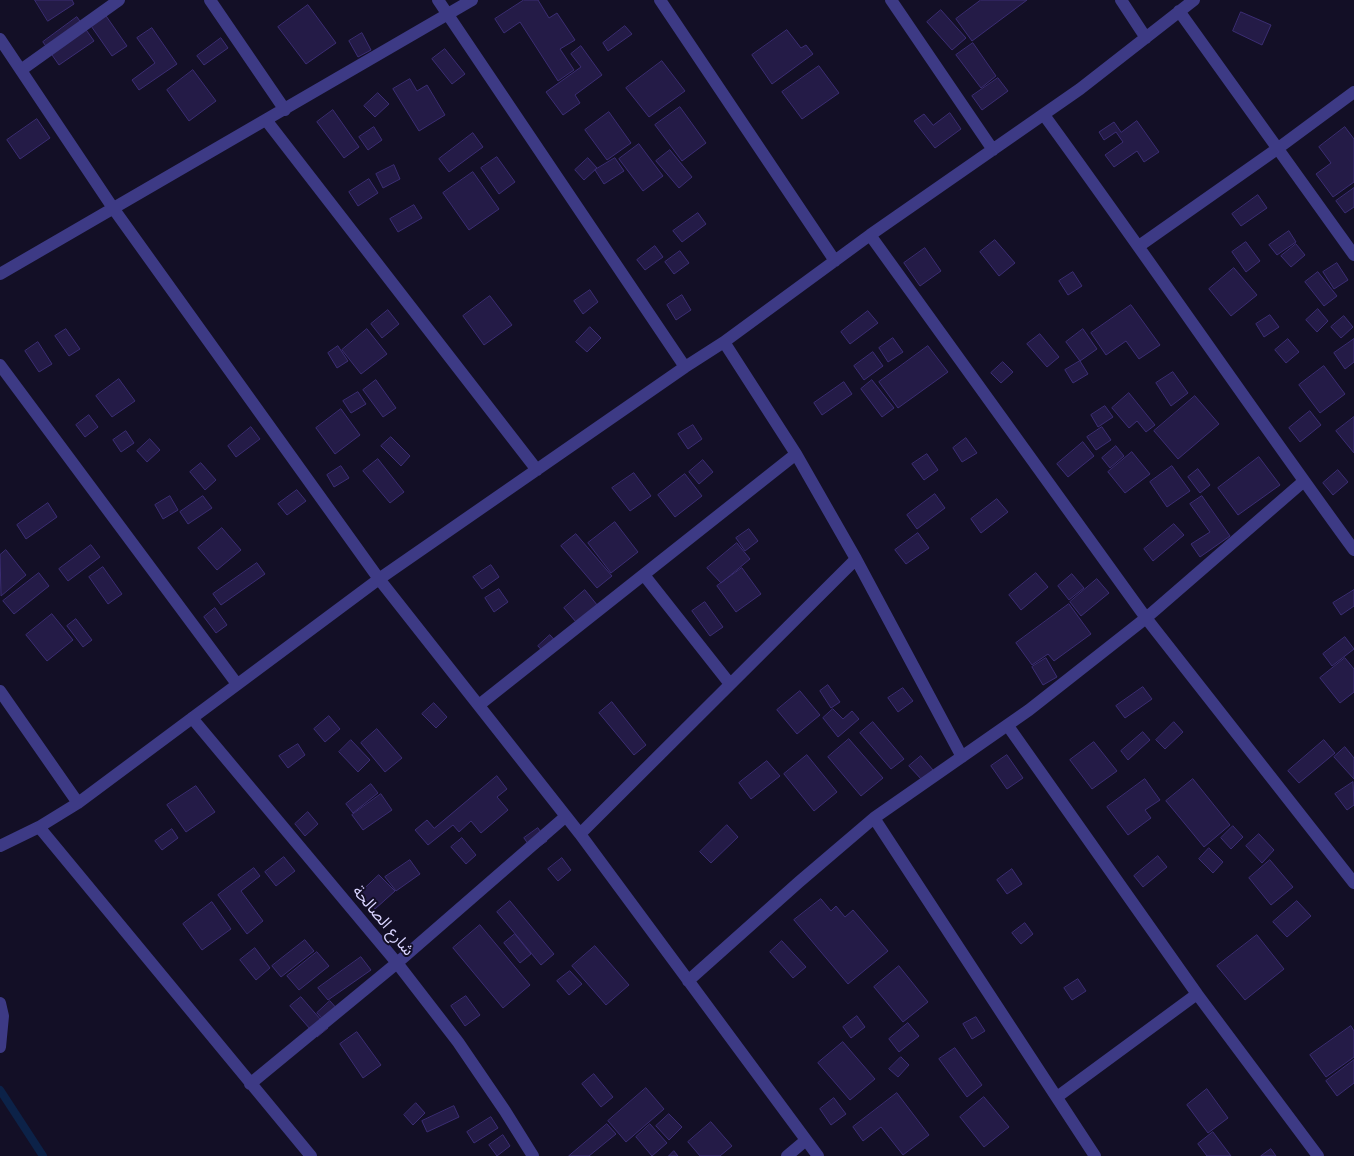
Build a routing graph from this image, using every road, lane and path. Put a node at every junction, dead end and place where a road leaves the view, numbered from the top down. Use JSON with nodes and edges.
{"nodes":[{"id":1,"x":119,"y":0,"type":"edge"},
{"id":2,"x":210,"y":0,"type":"edge"},
{"id":3,"x":438,"y":0,"type":"edge"},
{"id":4,"x":472,"y":0,"type":"edge"},
{"id":5,"x":660,"y":0,"type":"edge"},
{"id":6,"x":891,"y":0,"type":"edge"},
{"id":7,"x":1121,"y":0,"type":"edge"},
{"id":8,"x":1194,"y":0,"type":"edge"},
{"id":9,"x":1179,"y":12,"type":"junction"},
{"id":10,"x":448,"y":15,"type":"junction"},
{"id":11,"x":0,"y":38,"type":"edge"},
{"id":12,"x":1146,"y":38,"type":"junction"},
{"id":13,"x":21,"y":70,"type":"junction"},
{"id":14,"x":1354,"y":92,"type":"edge"},
{"id":15,"x":285,"y":110,"type":"junction"},
{"id":16,"x":1044,"y":115,"type":"junction"},
{"id":17,"x":266,"y":120,"type":"junction"},
{"id":18,"x":1277,"y":149,"type":"junction"},
{"id":19,"x":993,"y":150,"type":"junction"},
{"id":20,"x":113,"y":208,"type":"junction"},
{"id":21,"x":870,"y":235,"type":"junction"},
{"id":22,"x":1139,"y":246,"type":"junction"},
{"id":23,"x":1354,"y":255,"type":"edge"},
{"id":24,"x":835,"y":261,"type":"junction"},
{"id":25,"x":0,"y":274,"type":"edge"},
{"id":26,"x":724,"y":342,"type":"junction"},
{"id":27,"x":0,"y":365,"type":"edge"},
{"id":28,"x":685,"y":366,"type":"junction"},
{"id":29,"x":796,"y":454,"type":"junction"},
{"id":30,"x":537,"y":470,"type":"junction"},
{"id":31,"x":1304,"y":481,"type":"junction"},
{"id":32,"x":1354,"y":550,"type":"edge"},
{"id":33,"x":856,"y":559,"type":"junction"},
{"id":34,"x":644,"y":575,"type":"junction"},
{"id":35,"x":379,"y":579,"type":"junction"},
{"id":36,"x":1146,"y":618,"type":"junction"},
{"id":37,"x":237,"y":684,"type":"junction"},
{"id":38,"x":730,"y":684,"type":"junction"},
{"id":39,"x":0,"y":691,"type":"edge"},
{"id":40,"x":479,"y":705,"type":"junction"},
{"id":41,"x":192,"y":718,"type":"junction"},
{"id":42,"x":1008,"y":726,"type":"junction"},
{"id":43,"x":962,"y":757,"type":"junction"},
{"id":44,"x":78,"y":803,"type":"junction"},
{"id":45,"x":565,"y":817,"type":"junction"},
{"id":46,"x":874,"y":818,"type":"junction"},
{"id":47,"x":39,"y":827,"type":"junction"},
{"id":48,"x":580,"y":834,"type":"junction"},
{"id":49,"x":0,"y":846,"type":"edge"},
{"id":50,"x":1354,"y":883,"type":"edge"},
{"id":51,"x":397,"y":963,"type":"junction"},
{"id":52,"x":688,"y":982,"type":"junction"},
{"id":53,"x":1198,"y":994,"type":"junction"},
{"id":54,"x":0,"y":1004,"type":"edge"},
{"id":55,"x":0,"y":1047,"type":"edge"},
{"id":56,"x":250,"y":1084,"type":"junction"},
{"id":57,"x":1058,"y":1098,"type":"junction"},
{"id":58,"x":806,"y":1140,"type":"junction"},
{"id":59,"x":311,"y":1156,"type":"edge"},
{"id":60,"x":533,"y":1156,"type":"edge"},
{"id":61,"x":787,"y":1156,"type":"edge"},
{"id":62,"x":818,"y":1156,"type":"edge"},
{"id":63,"x":1095,"y":1156,"type":"edge"},
{"id":64,"x":1318,"y":1156,"type":"edge"}],
"edges":[{"from":1,"to":13,"type":"street"},
{"from":2,"to":15,"type":"street"},
{"from":3,"to":10,"type":"street"},
{"from":4,"to":10,"type":"street"},
{"from":5,"to":24,"type":"street"},
{"from":6,"to":19,"type":"street"},
{"from":7,"to":12,"type":"street"},
{"from":8,"to":9,"type":"street"},
{"from":9,"to":12,"type":"street"},
{"from":9,"to":18,"type":"street"},
{"from":10,"to":15,"type":"street"},
{"from":10,"to":28,"type":"street"},
{"from":11,"to":13,"type":"street"},
{"from":12,"to":16,"type":"street"},
{"from":13,"to":20,"type":"street"},
{"from":14,"to":18,"type":"street"},
{"from":15,"to":17,"type":"street"},
{"from":16,"to":19,"type":"street"},
{"from":16,"to":22,"type":"street"},
{"from":17,"to":20,"type":"street"},
{"from":17,"to":30,"type":"street"},
{"from":18,"to":22,"type":"street"},
{"from":18,"to":23,"type":"street"},
{"from":19,"to":21,"type":"street"},
{"from":20,"to":25,"type":"street"},
{"from":20,"to":35,"type":"street"},
{"from":21,"to":24,"type":"street"},
{"from":21,"to":36,"type":"street"},
{"from":22,"to":31,"type":"street"},
{"from":24,"to":26,"type":"street"},
{"from":26,"to":28,"type":"street"},
{"from":26,"to":29,"type":"street"},
{"from":27,"to":37,"type":"street"},
{"from":28,"to":30,"type":"street"},
{"from":29,"to":33,"type":"street"},
{"from":29,"to":34,"type":"street"},
{"from":30,"to":35,"type":"street"},
{"from":31,"to":32,"type":"street"},
{"from":31,"to":36,"type":"street"},
{"from":33,"to":38,"type":"street"},
{"from":33,"to":43,"type":"street"},
{"from":34,"to":38,"type":"street"},
{"from":34,"to":40,"type":"street"},
{"from":35,"to":37,"type":"street"},
{"from":35,"to":40,"type":"street"},
{"from":36,"to":42,"type":"street"},
{"from":36,"to":50,"type":"street"},
{"from":37,"to":41,"type":"street"},
{"from":38,"to":48,"type":"street"},
{"from":39,"to":44,"type":"street"},
{"from":40,"to":45,"type":"street"},
{"from":41,"to":44,"type":"street"},
{"from":41,"to":51,"type":"street","name":"شارع الصالحة"},
{"from":42,"to":43,"type":"street"},
{"from":42,"to":53,"type":"street"},
{"from":43,"to":46,"type":"street"},
{"from":44,"to":47,"type":"street"},
{"from":45,"to":48,"type":"street"},
{"from":45,"to":51,"type":"street"},
{"from":46,"to":52,"type":"street"},
{"from":46,"to":57,"type":"street"},
{"from":47,"to":49,"type":"street"},
{"from":47,"to":56,"type":"street"},
{"from":48,"to":52,"type":"street"},
{"from":51,"to":56,"type":"street"},
{"from":51,"to":60,"type":"street","name":"شارع الصالحة"},
{"from":52,"to":58,"type":"street"},
{"from":53,"to":57,"type":"street"},
{"from":53,"to":64,"type":"street"},
{"from":54,"to":55,"type":"street"},
{"from":56,"to":59,"type":"street"},
{"from":57,"to":63,"type":"street"},
{"from":58,"to":61,"type":"street"},
{"from":58,"to":62,"type":"street"}]}
